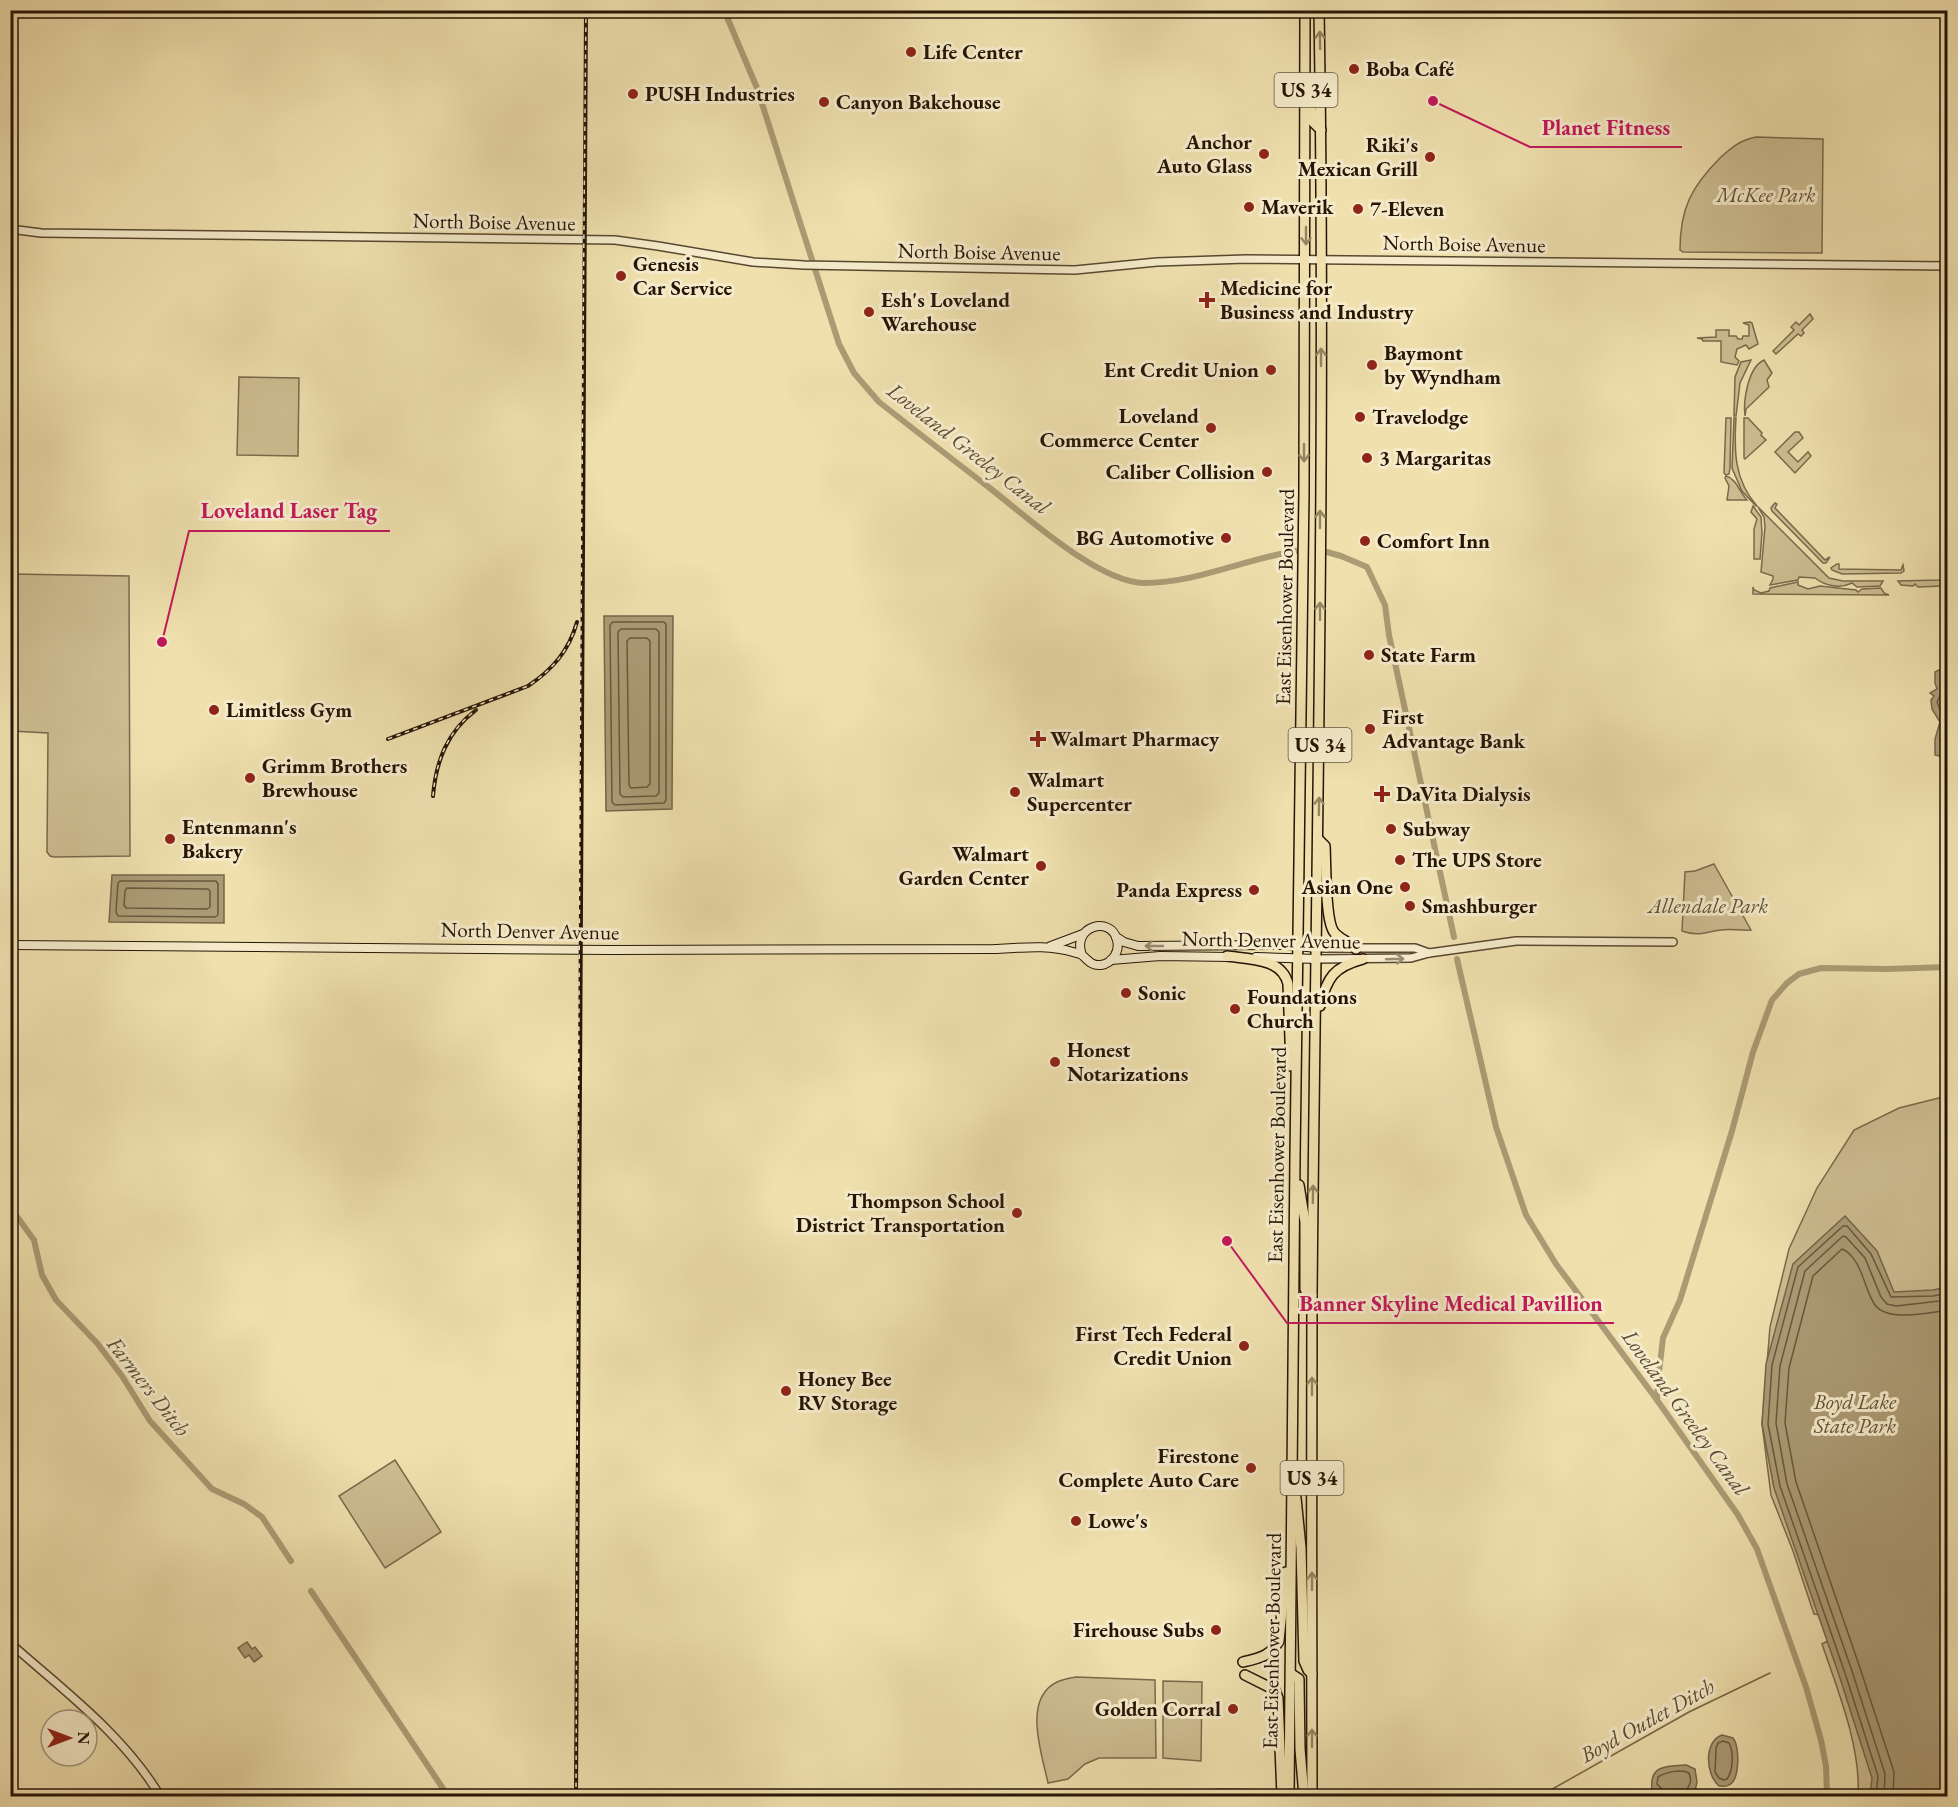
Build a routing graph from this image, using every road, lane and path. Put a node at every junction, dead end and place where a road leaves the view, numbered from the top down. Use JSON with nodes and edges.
{"nodes":[{"id":1,"x":1305,"y":10,"type":"edge"},
{"id":2,"x":1319,"y":10,"type":"edge"},
{"id":3,"x":1305,"y":69,"type":"junction"},
{"id":4,"x":1321,"y":130,"type":"junction"},
{"id":5,"x":10,"y":229,"type":"edge"},
{"id":6,"x":1306,"y":259,"type":"junction"},
{"id":7,"x":1322,"y":260,"type":"junction"},
{"id":8,"x":1947,"y":266,"type":"edge"},
{"id":9,"x":1319,"y":840,"type":"junction"},
{"id":10,"x":1083,"y":934,"type":"junction"},
{"id":11,"x":1116,"y":937,"type":"junction"},
{"id":12,"x":1673,"y":942,"type":"dead end"},
{"id":13,"x":10,"y":945,"type":"edge"},
{"id":14,"x":1298,"y":946,"type":"junction"},
{"id":15,"x":1049,"y":947,"type":"junction"},
{"id":16,"x":1317,"y":948,"type":"junction"},
{"id":17,"x":1356,"y":949,"type":"junction"},
{"id":18,"x":1429,"y":952,"type":"junction"},
{"id":19,"x":1082,"y":955,"type":"junction"},
{"id":20,"x":1227,"y":956,"type":"junction"},
{"id":21,"x":1298,"y":957,"type":"junction"},
{"id":22,"x":1317,"y":959,"type":"junction"},
{"id":23,"x":1363,"y":959,"type":"junction"},
{"id":24,"x":1111,"y":960,"type":"junction"},
{"id":25,"x":1315,"y":1056,"type":"junction"},
{"id":26,"x":1295,"y":1157,"type":"junction"},
{"id":27,"x":1312,"y":1294,"type":"junction"},
{"id":28,"x":1292,"y":1466,"type":"junction"},
{"id":29,"x":1292,"y":1546,"type":"junction"},
{"id":30,"x":10,"y":1643,"type":"edge"},
{"id":31,"x":1243,"y":1662,"type":"dead end"},
{"id":32,"x":1312,"y":1674,"type":"junction"},
{"id":33,"x":1245,"y":1675,"type":"dead end"},
{"id":34,"x":1293,"y":1675,"type":"dead end"},
{"id":35,"x":160,"y":1797,"type":"edge"},
{"id":36,"x":1282,"y":1797,"type":"edge"},
{"id":37,"x":1289,"y":1797,"type":"edge"},
{"id":38,"x":1304,"y":1797,"type":"edge"},
{"id":39,"x":1312,"y":1797,"type":"edge"}],
"edges":[{"from":1,"to":3,"type":"highway","name":"East Eisenhower Boulevard","number":"US 34"},
{"from":4,"to":2,"type":"highway","name":"East Eisenhower Boulevard","number":"US 34","one_way":true},
{"from":3,"to":4,"type":"highway"},
{"from":3,"to":6,"type":"highway","name":"East Eisenhower Boulevard","number":"US 34","one_way":true},
{"from":4,"to":7,"type":"highway","name":"East Eisenhower Boulevard","number":"US 34"},
{"from":5,"to":6,"type":"street","name":"North Boise Avenue"},
{"from":6,"to":7,"type":"street","name":"North Boise Avenue"},
{"from":6,"to":14,"type":"highway","name":"East Eisenhower Boulevard","number":"US 34","one_way":true},
{"from":7,"to":8,"type":"street","name":"North Boise Avenue"},
{"from":9,"to":7,"type":"highway","name":"East Eisenhower Boulevard","number":"US 34","one_way":true},
{"from":9,"to":16,"type":"highway","name":"East Eisenhower Boulevard","number":"US 34"},
{"from":9,"to":17,"type":"highway"},
{"from":10,"to":11,"type":"main road"},
{"from":10,"to":15,"type":"main road","name":"North Denver Avenue"},
{"from":10,"to":19,"type":"main road"},
{"from":14,"to":11,"type":"main road","name":"North Denver Avenue","one_way":true},
{"from":11,"to":24,"type":"main road"},
{"from":12,"to":18,"type":"street","name":"North Denver Avenue"},
{"from":13,"to":15,"type":"main road","name":"North Denver Avenue"},
{"from":14,"to":16,"type":"main road","name":"North Denver Avenue"},
{"from":14,"to":21,"type":"highway","name":"East Eisenhower Boulevard","number":"US 34"},
{"from":15,"to":19,"type":"main road","name":"North Denver Avenue"},
{"from":16,"to":17,"type":"street","name":"North Denver Avenue"},
{"from":16,"to":22,"type":"highway","name":"East Eisenhower Boulevard","number":"US 34"},
{"from":17,"to":18,"type":"street","name":"North Denver Avenue"},
{"from":23,"to":18,"type":"street","name":"North Denver Avenue","one_way":true},
{"from":19,"to":24,"type":"main road"},
{"from":20,"to":21,"type":"main road","name":"North Denver Avenue"},
{"from":20,"to":24,"type":"main road","name":"North Denver Avenue"},
{"from":20,"to":26,"type":"highway"},
{"from":21,"to":22,"type":"main road","name":"North Denver Avenue"},
{"from":21,"to":26,"type":"highway","name":"East Eisenhower Boulevard","number":"US 34"},
{"from":22,"to":23,"type":"street","name":"North Denver Avenue"},
{"from":22,"to":25,"type":"highway","name":"East Eisenhower Boulevard","number":"US 34"},
{"from":23,"to":25,"type":"highway"},
{"from":27,"to":25,"type":"highway","name":"East Eisenhower Boulevard","number":"US 34","one_way":true},
{"from":26,"to":27,"type":"highway"},
{"from":26,"to":28,"type":"highway","name":"East Eisenhower Boulevard","number":"US 34"},
{"from":32,"to":27,"type":"highway","name":"East Eisenhower Boulevard","number":"US 34","one_way":true},
{"from":28,"to":29,"type":"highway","name":"East Eisenhower Boulevard","number":"US 34"},
{"from":28,"to":32,"type":"highway"},
{"from":29,"to":31,"type":"highway"},
{"from":29,"to":37,"type":"highway","name":"East Eisenhower Boulevard","number":"US 34"},
{"from":30,"to":35,"type":"street"},
{"from":39,"to":32,"type":"highway","name":"East Eisenhower Boulevard","number":"US 34","one_way":true},
{"from":33,"to":36,"type":"highway"},
{"from":34,"to":38,"type":"highway"}]}
